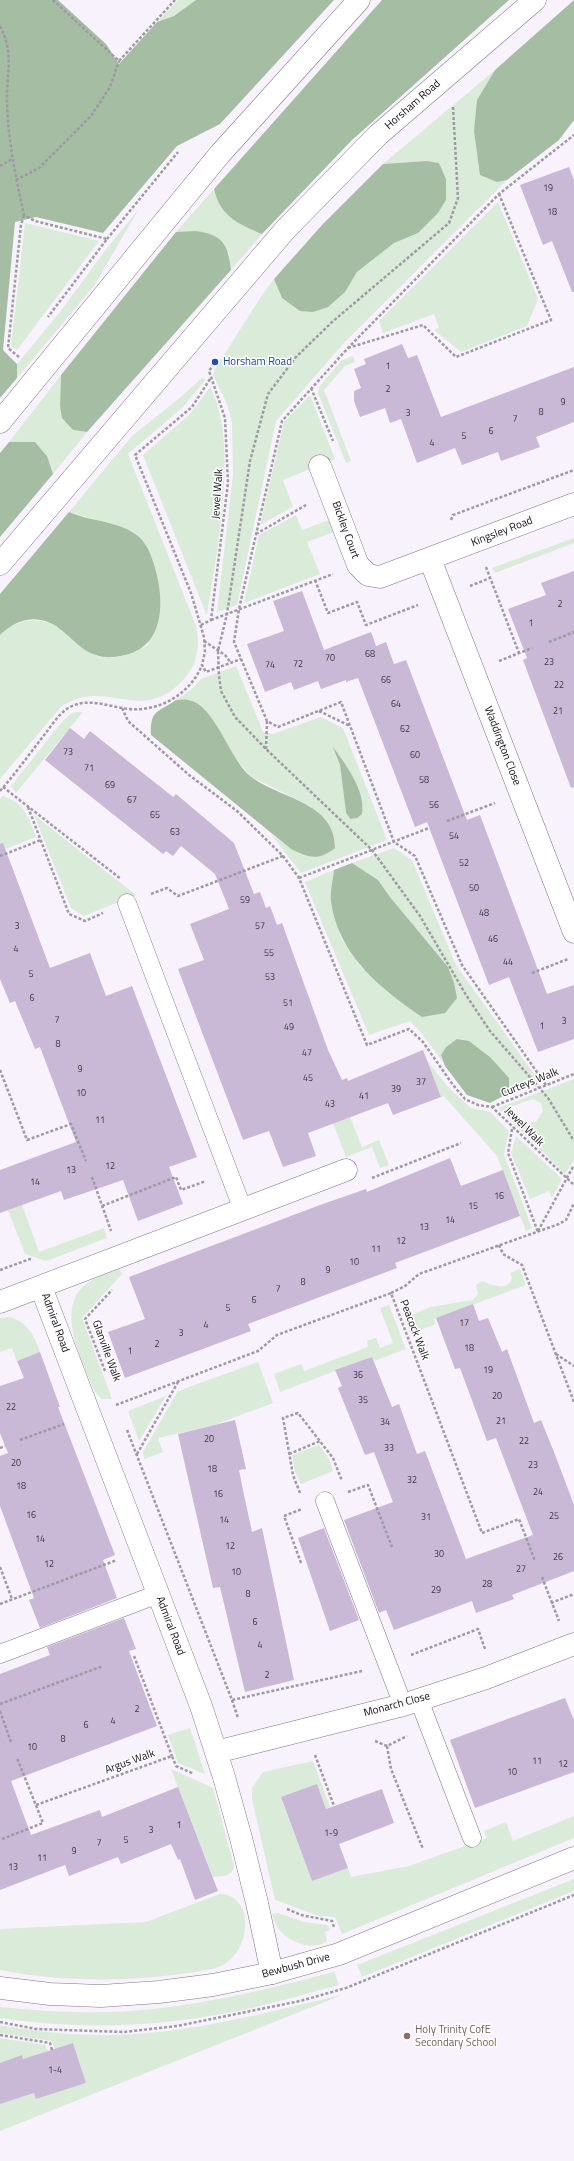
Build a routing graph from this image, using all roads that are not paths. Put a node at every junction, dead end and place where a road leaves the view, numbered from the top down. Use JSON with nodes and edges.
{"nodes":[{"id":1,"x":359,"y":0,"type":"edge"},
{"id":2,"x":535,"y":0,"type":"edge"},
{"id":3,"x":0,"y":422,"type":"edge"},
{"id":4,"x":320,"y":466,"type":"dead end"},
{"id":5,"x":574,"y":504,"type":"edge"},
{"id":6,"x":430,"y":559,"type":"junction"},
{"id":7,"x":0,"y":564,"type":"edge"},
{"id":8,"x":569,"y":901,"type":"edge"},
{"id":9,"x":127,"y":903,"type":"dead end"},
{"id":10,"x":572,"y":942,"type":"edge"},
{"id":11,"x":346,"y":1170,"type":"road end"},
{"id":12,"x":243,"y":1210,"type":"junction"},
{"id":13,"x":41,"y":1287,"type":"junction"},
{"id":14,"x":0,"y":1302,"type":"edge"},
{"id":15,"x":325,"y":1501,"type":"dead end"},
{"id":16,"x":158,"y":1594,"type":"junction"},
{"id":17,"x":571,"y":1645,"type":"edge"},
{"id":18,"x":0,"y":1654,"type":"edge"},
{"id":19,"x":411,"y":1703,"type":"junction"},
{"id":20,"x":216,"y":1752,"type":"junction"},
{"id":21,"x":472,"y":1838,"type":"dead end"},
{"id":22,"x":574,"y":1858,"type":"edge"},
{"id":23,"x":272,"y":1973,"type":"junction"},
{"id":24,"x":0,"y":1988,"type":"edge"}],
"edges":[{"from":1,"to":3,"type":"street"},
{"from":2,"to":7,"type":"street","name":"Horsham Road"},
{"from":4,"to":6,"type":"street","name":"Bickley Court"},
{"from":5,"to":6,"type":"street","name":"Kingsley Road"},
{"from":6,"to":8,"type":"street","name":"Waddington Close"},
{"from":8,"to":10,"type":"street","name":"Waddington Close"},
{"from":9,"to":12,"type":"lane"},
{"from":11,"to":12,"type":"street","name":"Admiral Road"},
{"from":12,"to":13,"type":"street","name":"Admiral Road"},
{"from":13,"to":14,"type":"street","name":"Admiral Road"},
{"from":13,"to":16,"type":"street","name":"Admiral Road"},
{"from":15,"to":19,"type":"lane"},
{"from":16,"to":18,"type":"lane"},
{"from":16,"to":20,"type":"street","name":"Admiral Road"},
{"from":17,"to":19,"type":"street","name":"Monarch Close"},
{"from":19,"to":20,"type":"street","name":"Monarch Close"},
{"from":19,"to":21,"type":"lane"},
{"from":20,"to":23,"type":"street","name":"Admiral Road"},
{"from":22,"to":23,"type":"street","name":"Bewbush Drive"},
{"from":23,"to":24,"type":"street","name":"Bewbush Drive"}]}
